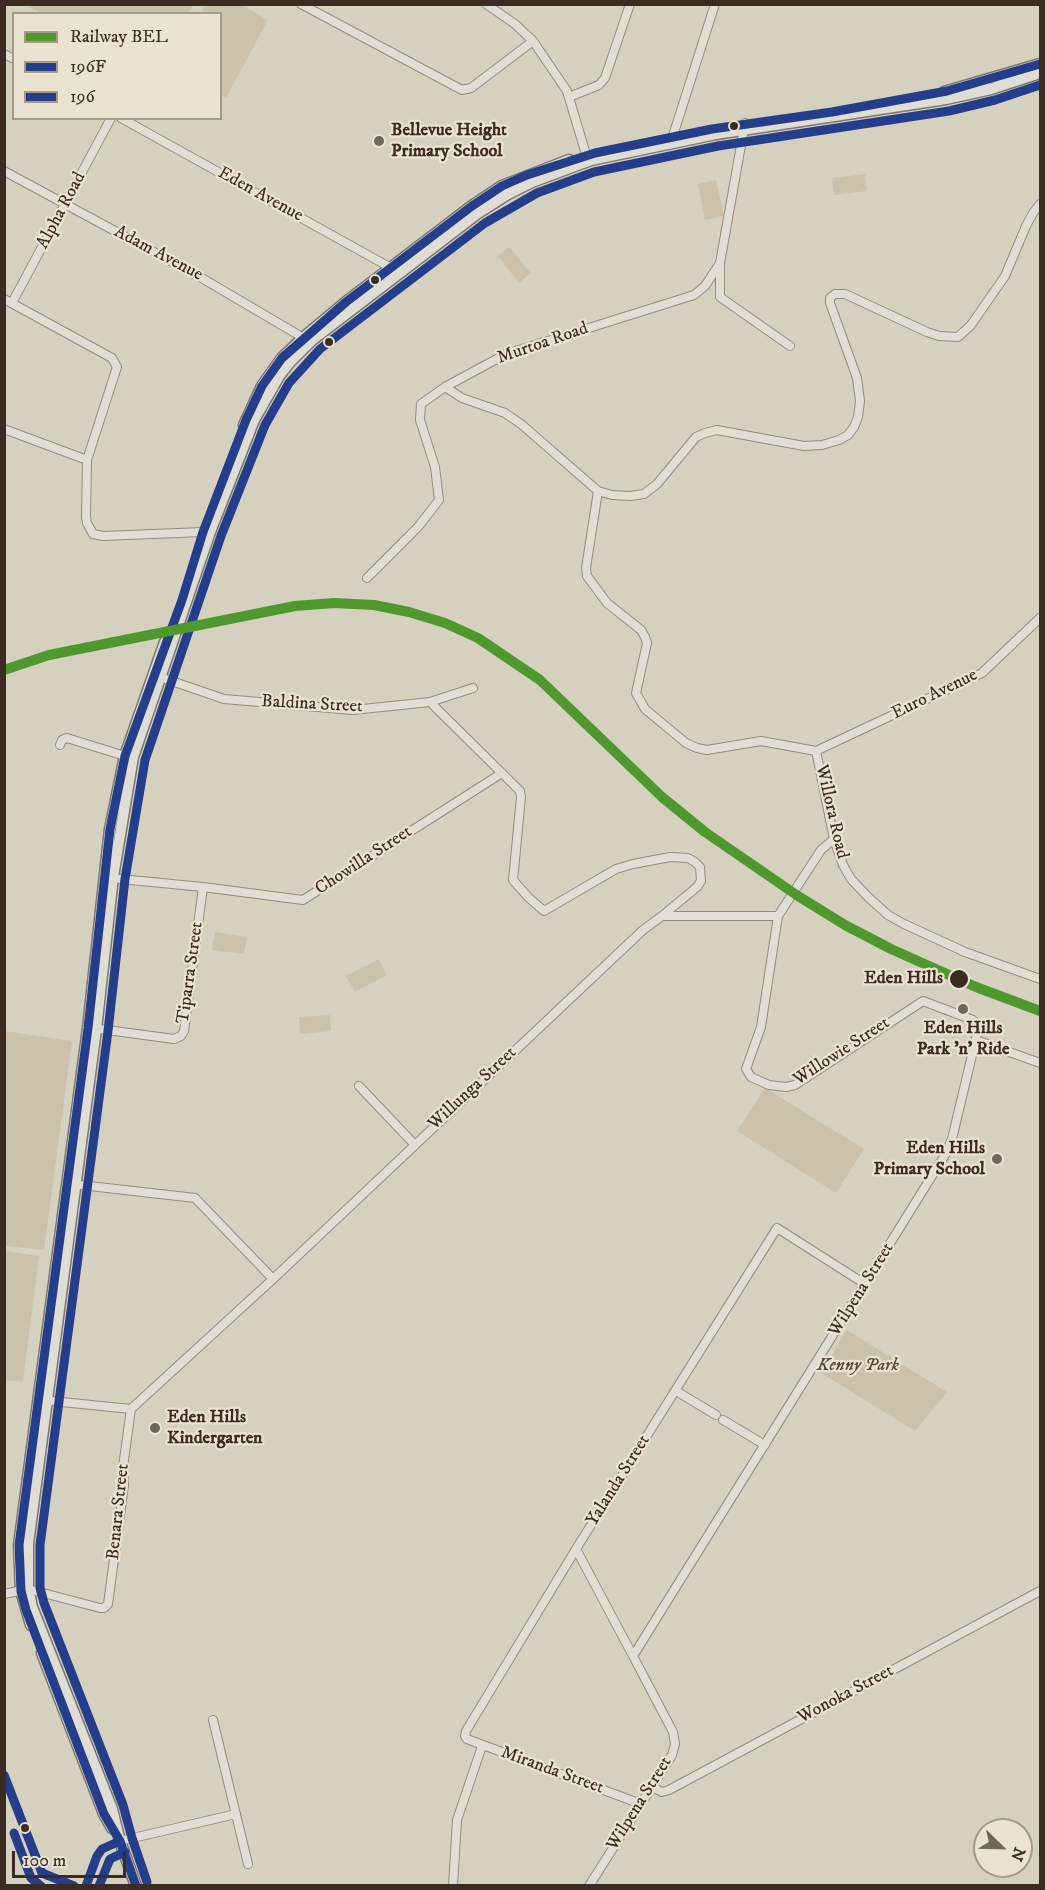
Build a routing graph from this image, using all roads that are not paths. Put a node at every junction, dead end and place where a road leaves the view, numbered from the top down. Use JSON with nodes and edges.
{"nodes":[{"id":1,"x":301,"y":4,"type":"edge"},
{"id":2,"x":486,"y":4,"type":"edge"},
{"id":3,"x":630,"y":4,"type":"edge"},
{"id":4,"x":715,"y":4,"type":"edge"},
{"id":5,"x":533,"y":42,"type":"junction"},
{"id":6,"x":1041,"y":64,"type":"edge"},
{"id":7,"x":1041,"y":73,"type":"edge"},
{"id":8,"x":569,"y":97,"type":"junction"},
{"id":9,"x":110,"y":120,"type":"edge"},
{"id":10,"x":125,"y":120,"type":"edge"},
{"id":11,"x":744,"y":127,"type":"junction"},
{"id":12,"x":671,"y":142,"type":"junction"},
{"id":13,"x":587,"y":158,"type":"junction"},
{"id":14,"x":4,"y":171,"type":"edge"},
{"id":15,"x":65,"y":204,"type":"junction"},
{"id":16,"x":1041,"y":204,"type":"edge"},
{"id":17,"x":720,"y":263,"type":"junction"},
{"id":18,"x":394,"y":271,"type":"junction"},
{"id":19,"x":8,"y":301,"type":"edge"},
{"id":20,"x":306,"y":340,"type":"junction"},
{"id":21,"x":790,"y":346,"type":"dead end"},
{"id":22,"x":445,"y":387,"type":"junction"},
{"id":23,"x":4,"y":429,"type":"edge"},
{"id":24,"x":87,"y":460,"type":"junction"},
{"id":25,"x":598,"y":491,"type":"junction"},
{"id":26,"x":203,"y":532,"type":"junction"},
{"id":27,"x":367,"y":578,"type":"dead end"},
{"id":28,"x":1041,"y":618,"type":"edge"},
{"id":29,"x":157,"y":676,"type":"junction"},
{"id":30,"x":473,"y":688,"type":"dead end"},
{"id":31,"x":430,"y":702,"type":"junction"},
{"id":32,"x":60,"y":745,"type":"dead end"},
{"id":33,"x":816,"y":751,"type":"junction"},
{"id":34,"x":125,"y":756,"type":"junction"},
{"id":35,"x":502,"y":773,"type":"junction"},
{"id":36,"x":834,"y":839,"type":"junction"},
{"id":37,"x":110,"y":878,"type":"junction"},
{"id":38,"x":203,"y":887,"type":"junction"},
{"id":39,"x":662,"y":916,"type":"junction"},
{"id":40,"x":778,"y":916,"type":"junction"},
{"id":41,"x":1041,"y":979,"type":"edge"},
{"id":42,"x":92,"y":1028,"type":"junction"},
{"id":43,"x":978,"y":1030,"type":"joint"},
{"id":44,"x":976,"y":1040,"type":"junction"},
{"id":45,"x":1041,"y":1063,"type":"edge"},
{"id":46,"x":359,"y":1086,"type":"dead end"},
{"id":47,"x":414,"y":1144,"type":"junction"},
{"id":48,"x":70,"y":1184,"type":"junction"},
{"id":49,"x":273,"y":1279,"type":"junction"},
{"id":50,"x":866,"y":1284,"type":"junction"},
{"id":51,"x":676,"y":1391,"type":"junction"},
{"id":52,"x":43,"y":1400,"type":"junction"},
{"id":53,"x":130,"y":1409,"type":"junction"},
{"id":54,"x":765,"y":1445,"type":"junction"},
{"id":55,"x":576,"y":1549,"type":"junction"},
{"id":56,"x":25,"y":1590,"type":"junction"},
{"id":57,"x":1041,"y":1591,"type":"edge"},
{"id":58,"x":4,"y":1594,"type":"edge"},
{"id":59,"x":633,"y":1656,"type":"junction"},
{"id":60,"x":213,"y":1720,"type":"dead end"},
{"id":61,"x":465,"y":1736,"type":"joint"},
{"id":62,"x":482,"y":1746,"type":"junction"},
{"id":63,"x":652,"y":1787,"type":"junction"},
{"id":64,"x":641,"y":1804,"type":"junction"},
{"id":65,"x":236,"y":1814,"type":"junction"},
{"id":66,"x":120,"y":1841,"type":"junction"},
{"id":67,"x":248,"y":1864,"type":"dead end"},
{"id":68,"x":136,"y":1886,"type":"edge"},
{"id":69,"x":453,"y":1886,"type":"edge"},
{"id":70,"x":589,"y":1886,"type":"edge"}],
"edges":[{"from":1,"to":5,"type":"street"},
{"from":2,"to":5,"type":"street"},
{"from":3,"to":8,"type":"street"},
{"from":4,"to":12,"type":"street"},
{"from":5,"to":8,"type":"street"},
{"from":6,"to":11,"type":"main road"},
{"from":7,"to":11,"type":"main road"},
{"from":8,"to":13,"type":"street"},
{"from":9,"to":15,"type":"street","name":"Alpha Road"},
{"from":10,"to":18,"type":"street","name":"Eden Avenue"},
{"from":11,"to":12,"type":"main road"},
{"from":11,"to":17,"type":"street","name":"Murtoa Road"},
{"from":12,"to":13,"type":"main road"},
{"from":13,"to":18,"type":"main road"},
{"from":14,"to":15,"type":"street","name":"Adam Avenue"},
{"from":15,"to":19,"type":"street","name":"Alpha Road"},
{"from":15,"to":20,"type":"street","name":"Adam Avenue"},
{"from":16,"to":25,"type":"street"},
{"from":17,"to":21,"type":"street"},
{"from":17,"to":22,"type":"street","name":"Murtoa Road"},
{"from":18,"to":20,"type":"main road"},
{"from":19,"to":24,"type":"street"},
{"from":20,"to":26,"type":"main road"},
{"from":20,"to":29,"type":"main road"},
{"from":22,"to":25,"type":"street"},
{"from":22,"to":27,"type":"street","name":"Murtoa Road"},
{"from":23,"to":24,"type":"street"},
{"from":24,"to":26,"type":"street"},
{"from":25,"to":33,"type":"street","name":"Willora Road"},
{"from":26,"to":29,"type":"main road"},
{"from":28,"to":33,"type":"street","name":"Euro Avenue"},
{"from":29,"to":31,"type":"street","name":"Baldina Street"},
{"from":29,"to":34,"type":"main road"},
{"from":29,"to":37,"type":"main road"},
{"from":30,"to":31,"type":"street","name":"Baldina Street"},
{"from":31,"to":35,"type":"street"},
{"from":32,"to":34,"type":"street"},
{"from":33,"to":36,"type":"street","name":"Willora Road"},
{"from":34,"to":37,"type":"main road"},
{"from":35,"to":38,"type":"street","name":"Chowilla Street"},
{"from":35,"to":39,"type":"street","name":"Willunga Street"},
{"from":36,"to":40,"type":"street"},
{"from":36,"to":41,"type":"street","name":"Willora Road"},
{"from":37,"to":38,"type":"street","name":"Chowilla Street"},
{"from":37,"to":42,"type":"main road"},
{"from":38,"to":42,"type":"street","name":"Tiparra Street"},
{"from":39,"to":40,"type":"street"},
{"from":39,"to":47,"type":"street","name":"Willunga Street"},
{"from":40,"to":43,"type":"street","name":"Willowie Street"},
{"from":42,"to":48,"type":"main road"},
{"from":43,"to":44,"type":"street","name":"Wilpena Street"},
{"from":44,"to":45,"type":"street"},
{"from":44,"to":50,"type":"street","name":"Wilpena Street"},
{"from":46,"to":47,"type":"street"},
{"from":47,"to":49,"type":"street","name":"Willunga Street"},
{"from":48,"to":49,"type":"street"},
{"from":48,"to":52,"type":"main road"},
{"from":49,"to":53,"type":"street","name":"Willunga Street"},
{"from":50,"to":51,"type":"street","name":"Yalanda Street"},
{"from":50,"to":54,"type":"street","name":"Wilpena Street"},
{"from":51,"to":54,"type":"street"},
{"from":51,"to":55,"type":"street","name":"Yalanda Street"},
{"from":52,"to":53,"type":"street"},
{"from":52,"to":56,"type":"main road"},
{"from":53,"to":56,"type":"street","name":"Benara Street"},
{"from":54,"to":59,"type":"street","name":"Wilpena Street"},
{"from":55,"to":59,"type":"street","name":"Wilpena Street"},
{"from":55,"to":61,"type":"street","name":"Yalanda Street"},
{"from":56,"to":58,"type":"street"},
{"from":56,"to":66,"type":"main road"},
{"from":57,"to":63,"type":"street","name":"Wonoka Street"},
{"from":59,"to":63,"type":"street","name":"Wilpena Street"},
{"from":60,"to":65,"type":"street"},
{"from":61,"to":62,"type":"street","name":"Miranda Street"},
{"from":62,"to":64,"type":"street","name":"Miranda Street"},
{"from":62,"to":69,"type":"street"},
{"from":63,"to":64,"type":"street","name":"Wilpena Street"},
{"from":64,"to":70,"type":"street","name":"Wilpena Street"},
{"from":65,"to":66,"type":"street"},
{"from":65,"to":67,"type":"street"},
{"from":66,"to":68,"type":"main road"}]}
